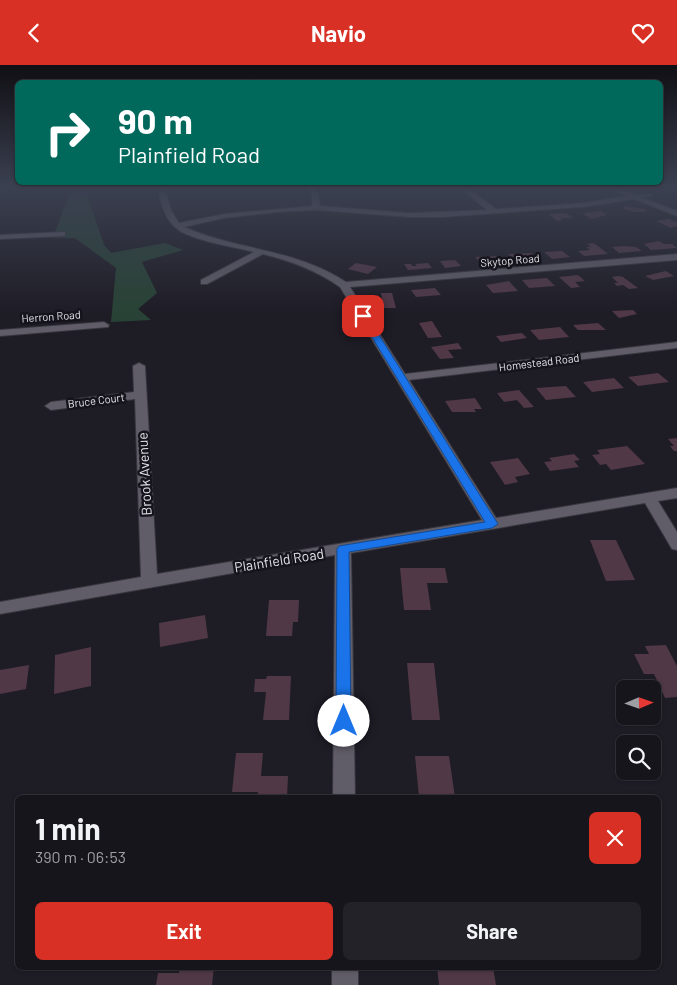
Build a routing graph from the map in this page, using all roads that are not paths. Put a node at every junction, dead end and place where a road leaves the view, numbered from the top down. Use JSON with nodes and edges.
{"nodes":[{"id":1,"x":184,"y":229,"type":"edge"},
{"id":2,"x":62,"y":234,"type":"dead end"},
{"id":3,"x":0,"y":237,"type":"edge"},
{"id":4,"x":260,"y":252,"type":"junction"},
{"id":5,"x":677,"y":257,"type":"edge"},
{"id":6,"x":204,"y":282,"type":"dead end"},
{"id":7,"x":344,"y":285,"type":"junction"},
{"id":8,"x":104,"y":325,"type":"dead end"},
{"id":9,"x":0,"y":333,"type":"edge"},
{"id":10,"x":677,"y":345,"type":"edge"},
{"id":11,"x":139,"y":366,"type":"dead end"},
{"id":12,"x":401,"y":378,"type":"junction"},
{"id":13,"x":140,"y":395,"type":"junction"},
{"id":14,"x":51,"y":406,"type":"dead end"},
{"id":15,"x":677,"y":493,"type":"edge"},
{"id":16,"x":650,"y":497,"type":"junction"},
{"id":17,"x":492,"y":524,"type":"junction"},
{"id":18,"x":677,"y":545,"type":"edge"},
{"id":19,"x":343,"y":549,"type":"junction"},
{"id":20,"x":149,"y":581,"type":"junction"},
{"id":21,"x":0,"y":608,"type":"edge"},
{"id":22,"x":344,"y":795,"type":"edge"},
{"id":23,"x":345,"y":970,"type":"edge"},
{"id":24,"x":345,"y":985,"type":"edge"}],
"edges":[{"from":1,"to":4,"type":"street"},
{"from":2,"to":3,"type":"street"},
{"from":4,"to":6,"type":"street"},
{"from":4,"to":7,"type":"street"},
{"from":5,"to":7,"type":"street","name":"Skytop Road"},
{"from":7,"to":12,"type":"street"},
{"from":8,"to":9,"type":"street","name":"Herron Road"},
{"from":10,"to":12,"type":"street","name":"Homestead Road"},
{"from":11,"to":13,"type":"street","name":"Brook Avenue"},
{"from":12,"to":17,"type":"street"},
{"from":13,"to":14,"type":"street","name":"Bruce Court"},
{"from":13,"to":20,"type":"street","name":"Brook Avenue"},
{"from":15,"to":16,"type":"street","name":"Plainfield Road"},
{"from":16,"to":17,"type":"street","name":"Plainfield Road"},
{"from":16,"to":18,"type":"street"},
{"from":17,"to":19,"type":"street","name":"Plainfield Road"},
{"from":19,"to":20,"type":"street","name":"Plainfield Road"},
{"from":19,"to":22,"type":"street"},
{"from":20,"to":21,"type":"street","name":"Plainfield Road"},
{"from":23,"to":24,"type":"street"}]}
